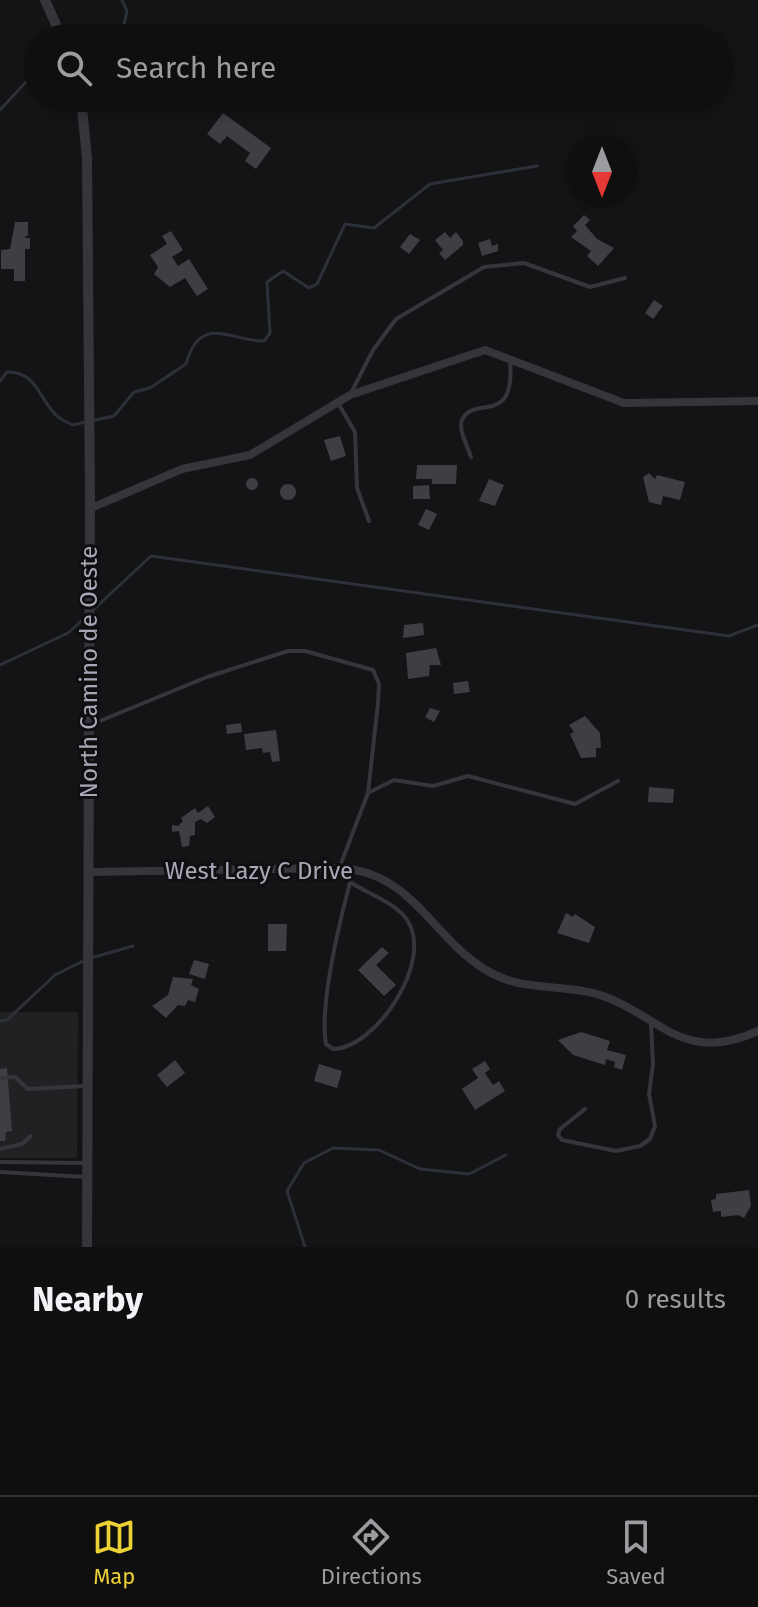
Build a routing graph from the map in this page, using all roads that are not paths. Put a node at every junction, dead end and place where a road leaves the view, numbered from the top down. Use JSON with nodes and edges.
{"nodes":[{"id":1,"x":45,"y":0,"type":"edge"},
{"id":2,"x":56,"y":24,"type":"edge"},
{"id":3,"x":82,"y":112,"type":"edge"},
{"id":4,"x":625,"y":278,"type":"dead end"},
{"id":5,"x":510,"y":360,"type":"junction"},
{"id":6,"x":350,"y":395,"type":"junction"},
{"id":7,"x":758,"y":401,"type":"edge"},
{"id":8,"x":338,"y":403,"type":"junction"},
{"id":9,"x":471,"y":457,"type":"dead end"},
{"id":10,"x":89,"y":509,"type":"junction"},
{"id":11,"x":369,"y":521,"type":"dead end"},
{"id":12,"x":90,"y":726,"type":"junction"},
{"id":13,"x":618,"y":781,"type":"dead end"},
{"id":14,"x":368,"y":793,"type":"junction"},
{"id":15,"x":339,"y":868,"type":"junction"},
{"id":16,"x":354,"y":869,"type":"junction"},
{"id":17,"x":89,"y":872,"type":"junction"},
{"id":18,"x":350,"y":882,"type":"junction"},
{"id":19,"x":651,"y":1024,"type":"junction"},
{"id":20,"x":758,"y":1031,"type":"edge"},
{"id":21,"x":0,"y":1078,"type":"edge"},
{"id":22,"x":85,"y":1086,"type":"junction"},
{"id":23,"x":585,"y":1109,"type":"dead end"},
{"id":24,"x":31,"y":1136,"type":"dead end"},
{"id":25,"x":0,"y":1149,"type":"edge"},
{"id":26,"x":0,"y":1162,"type":"edge"},
{"id":27,"x":86,"y":1163,"type":"junction"},
{"id":28,"x":0,"y":1172,"type":"edge"},
{"id":29,"x":86,"y":1177,"type":"junction"},
{"id":30,"x":87,"y":1247,"type":"edge"}],
"edges":[{"from":1,"to":2,"type":"street"},
{"from":3,"to":10,"type":"street","name":"North Camino de Oeste"},
{"from":4,"to":6,"type":"lane"},
{"from":5,"to":6,"type":"street"},
{"from":5,"to":7,"type":"street"},
{"from":5,"to":9,"type":"lane"},
{"from":6,"to":8,"type":"street"},
{"from":8,"to":10,"type":"street"},
{"from":8,"to":11,"type":"lane"},
{"from":10,"to":12,"type":"street","name":"North Camino de Oeste"},
{"from":12,"to":14,"type":"lane"},
{"from":12,"to":17,"type":"street","name":"North Camino de Oeste"},
{"from":13,"to":14,"type":"lane"},
{"from":14,"to":15,"type":"lane"},
{"from":15,"to":16,"type":"street","name":"West Lazy C Drive"},
{"from":15,"to":17,"type":"street","name":"West Lazy C Drive"},
{"from":16,"to":18,"type":"lane"},
{"from":16,"to":19,"type":"street","name":"West Lazy C Drive"},
{"from":17,"to":22,"type":"street","name":"North Camino de Oeste"},
{"from":18,"to":18,"type":"lane"},
{"from":19,"to":20,"type":"street","name":"West Lazy C Drive"},
{"from":19,"to":23,"type":"lane"},
{"from":21,"to":22,"type":"lane"},
{"from":22,"to":27,"type":"street","name":"North Camino de Oeste"},
{"from":24,"to":25,"type":"lane"},
{"from":26,"to":27,"type":"lane"},
{"from":27,"to":29,"type":"street","name":"North Camino de Oeste"},
{"from":28,"to":29,"type":"lane"},
{"from":29,"to":30,"type":"street","name":"North Camino de Oeste"}]}
